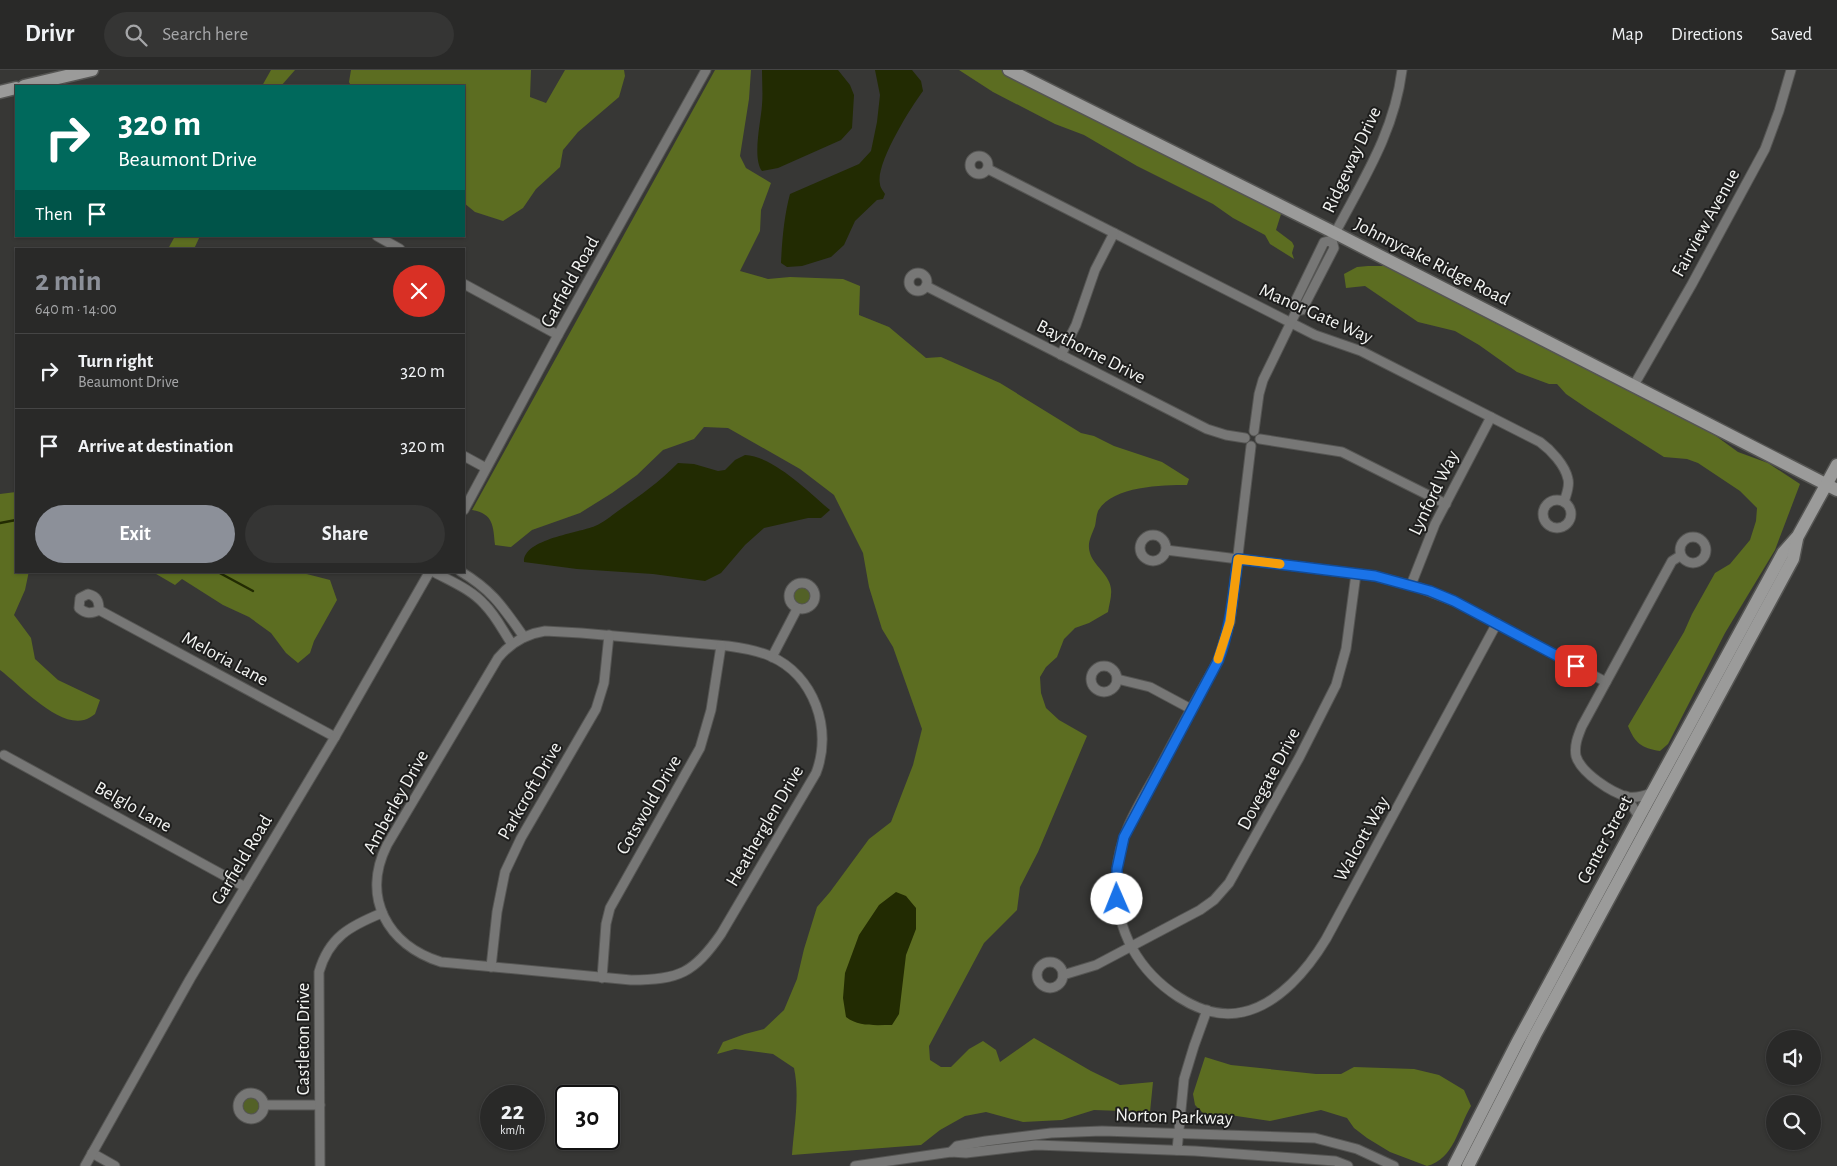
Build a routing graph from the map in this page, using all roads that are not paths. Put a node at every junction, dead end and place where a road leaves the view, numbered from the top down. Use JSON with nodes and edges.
{"nodes":[{"id":1,"x":92,"y":70,"type":"edge"},
{"id":2,"x":706,"y":70,"type":"edge"},
{"id":3,"x":1009,"y":70,"type":"edge"},
{"id":4,"x":1402,"y":70,"type":"edge"},
{"id":5,"x":1791,"y":70,"type":"edge"},
{"id":6,"x":28,"y":85,"type":"edge"},
{"id":7,"x":15,"y":88,"type":"edge"},
{"id":8,"x":0,"y":92,"type":"edge"},
{"id":9,"x":988,"y":169,"type":"dead end"},
{"id":10,"x":1114,"y":233,"type":"junction"},
{"id":11,"x":379,"y":237,"type":"edge"},
{"id":12,"x":1333,"y":237,"type":"junction"},
{"id":13,"x":398,"y":248,"type":"edge"},
{"id":14,"x":465,"y":285,"type":"edge"},
{"id":15,"x":926,"y":286,"type":"dead end"},
{"id":16,"x":1290,"y":323,"type":"junction"},
{"id":17,"x":558,"y":335,"type":"junction"},
{"id":18,"x":1061,"y":355,"type":"junction"},
{"id":19,"x":1634,"y":385,"type":"junction"},
{"id":20,"x":1491,"y":417,"type":"junction"},
{"id":21,"x":1254,"y":431,"type":"junction"},
{"id":22,"x":1245,"y":438,"type":"junction"},
{"id":23,"x":1260,"y":439,"type":"junction"},
{"id":24,"x":1252,"y":446,"type":"junction"},
{"id":25,"x":465,"y":457,"type":"edge"},
{"id":26,"x":1837,"y":465,"type":"edge"},
{"id":27,"x":486,"y":468,"type":"junction"},
{"id":28,"x":1832,"y":487,"type":"edge"},
{"id":29,"x":1564,"y":502,"type":"dead end"},
{"id":30,"x":1446,"y":504,"type":"junction"},
{"id":31,"x":465,"y":508,"type":"edge"},
{"id":32,"x":1798,"y":536,"type":"junction"},
{"id":33,"x":1166,"y":550,"type":"dead end"},
{"id":34,"x":1680,"y":556,"type":"dead end"},
{"id":35,"x":1238,"y":559,"type":"junction"},
{"id":36,"x":430,"y":573,"type":"edge"},
{"id":37,"x":435,"y":573,"type":"edge"},
{"id":38,"x":463,"y":573,"type":"edge"},
{"id":39,"x":1356,"y":574,"type":"junction"},
{"id":40,"x":1411,"y":585,"type":"junction"},
{"id":41,"x":797,"y":609,"type":"dead end"},
{"id":42,"x":99,"y":610,"type":"dead end"},
{"id":43,"x":1497,"y":623,"type":"junction"},
{"id":44,"x":609,"y":635,"type":"junction"},
{"id":45,"x":517,"y":640,"type":"junction"},
{"id":46,"x":720,"y":646,"type":"junction"},
{"id":47,"x":772,"y":657,"type":"junction"},
{"id":48,"x":1117,"y":679,"type":"dead end"},
{"id":49,"x":1606,"y":682,"type":"junction"},
{"id":50,"x":1191,"y":709,"type":"junction"},
{"id":51,"x":334,"y":737,"type":"junction"},
{"id":52,"x":4,"y":755,"type":"dead end"},
{"id":53,"x":1651,"y":793,"type":"junction"},
{"id":54,"x":1626,"y":796,"type":"junction"},
{"id":55,"x":1639,"y":817,"type":"junction"},
{"id":56,"x":245,"y":887,"type":"junction"},
{"id":57,"x":382,"y":914,"type":"junction"},
{"id":58,"x":1132,"y":947,"type":"junction"},
{"id":59,"x":490,"y":967,"type":"junction"},
{"id":60,"x":687,"y":970,"type":"joint"},
{"id":61,"x":1063,"y":975,"type":"dead end"},
{"id":62,"x":602,"y":978,"type":"junction"},
{"id":63,"x":1207,"y":1010,"type":"junction"},
{"id":64,"x":264,"y":1105,"type":"dead end"},
{"id":65,"x":320,"y":1105,"type":"junction"},
{"id":66,"x":1178,"y":1134,"type":"junction"},
{"id":67,"x":1475,"y":1138,"type":"junction"},
{"id":68,"x":1177,"y":1150,"type":"junction"},
{"id":69,"x":951,"y":1152,"type":"junction"},
{"id":70,"x":92,"y":1153,"type":"junction"},
{"id":71,"x":88,"y":1165,"type":"edge"},
{"id":72,"x":115,"y":1166,"type":"edge"},
{"id":73,"x":320,"y":1166,"type":"edge"},
{"id":74,"x":855,"y":1166,"type":"edge"},
{"id":75,"x":1348,"y":1166,"type":"edge"},
{"id":76,"x":1394,"y":1166,"type":"edge"},
{"id":77,"x":1454,"y":1166,"type":"edge"},
{"id":78,"x":1468,"y":1166,"type":"edge"}],
"edges":[{"from":1,"to":6,"type":"main road"},
{"from":2,"to":17,"type":"street","name":"Garfield Road"},
{"from":3,"to":12,"type":"main road","name":"Johnnycake Ridge Road"},
{"from":4,"to":12,"type":"street","name":"Ridgeway Drive"},
{"from":5,"to":19,"type":"street","name":"Fairview Avenue"},
{"from":7,"to":8,"type":"main road"},
{"from":9,"to":10,"type":"street","name":"Manor Gate Way"},
{"from":10,"to":16,"type":"street","name":"Manor Gate Way"},
{"from":10,"to":18,"type":"street"},
{"from":11,"to":13,"type":"street"},
{"from":12,"to":16,"type":"street","name":"Ridgeway Drive"},
{"from":12,"to":19,"type":"main road","name":"Johnnycake Ridge Road"},
{"from":14,"to":17,"type":"street"},
{"from":15,"to":18,"type":"street","name":"Baythorne Drive"},
{"from":16,"to":20,"type":"street","name":"Manor Gate Way"},
{"from":16,"to":21,"type":"street"},
{"from":17,"to":27,"type":"street","name":"Garfield Road"},
{"from":18,"to":22,"type":"street","name":"Baythorne Drive"},
{"from":19,"to":28,"type":"main road","name":"Johnnycake Ridge Road"},
{"from":20,"to":29,"type":"street","name":"Manor Gate Way"},
{"from":20,"to":30,"type":"street","name":"Lynford Way"},
{"from":21,"to":22,"type":"street"},
{"from":21,"to":23,"type":"street"},
{"from":22,"to":24,"type":"street"},
{"from":23,"to":24,"type":"street"},
{"from":23,"to":30,"type":"street"},
{"from":24,"to":35,"type":"street","name":"Walcott Way"},
{"from":25,"to":27,"type":"street"},
{"from":26,"to":28,"type":"main road","name":"Center Street"},
{"from":27,"to":31,"type":"street","name":"Garfield Road"},
{"from":28,"to":32,"type":"main road","name":"Center Street"},
{"from":30,"to":40,"type":"street","name":"Lynford Way"},
{"from":32,"to":53,"type":"main road","name":"Center Street"},
{"from":32,"to":67,"type":"main road","name":"Center Street"},
{"from":33,"to":35,"type":"street"},
{"from":34,"to":49,"type":"street"},
{"from":35,"to":39,"type":"street"},
{"from":35,"to":50,"type":"street","name":"Walcott Way"},
{"from":36,"to":51,"type":"street","name":"Garfield Road"},
{"from":37,"to":45,"type":"street"},
{"from":38,"to":45,"type":"street"},
{"from":39,"to":40,"type":"street"},
{"from":39,"to":58,"type":"street","name":"Dovegate Drive"},
{"from":40,"to":43,"type":"street"},
{"from":41,"to":47,"type":"street"},
{"from":42,"to":51,"type":"street","name":"Meloria Lane"},
{"from":43,"to":49,"type":"street"},
{"from":43,"to":63,"type":"street","name":"Walcott Way"},
{"from":44,"to":45,"type":"street","name":"Heatherglen Drive"},
{"from":44,"to":46,"type":"street","name":"Heatherglen Drive"},
{"from":44,"to":59,"type":"street","name":"Parkcroft Drive"},
{"from":45,"to":57,"type":"street","name":"Amberley Drive"},
{"from":46,"to":47,"type":"street","name":"Heatherglen Drive"},
{"from":46,"to":62,"type":"street","name":"Cotswold Drive"},
{"from":47,"to":60,"type":"street","name":"Heatherglen Drive"},
{"from":48,"to":50,"type":"street"},
{"from":49,"to":54,"type":"street"},
{"from":50,"to":58,"type":"street","name":"Walcott Way"},
{"from":51,"to":56,"type":"street","name":"Garfield Road"},
{"from":52,"to":56,"type":"street","name":"Belglo Lane"},
{"from":53,"to":54,"type":"street"},
{"from":53,"to":55,"type":"main road","name":"Center Street"},
{"from":54,"to":55,"type":"street"},
{"from":55,"to":67,"type":"main road","name":"Center Street"},
{"from":56,"to":70,"type":"street","name":"Garfield Road"},
{"from":57,"to":59,"type":"street","name":"Amberley Drive"},
{"from":57,"to":65,"type":"street","name":"Castleton Drive"},
{"from":58,"to":61,"type":"street","name":"Dovegate Drive"},
{"from":58,"to":63,"type":"street","name":"Walcott Way"},
{"from":59,"to":62,"type":"street","name":"Amberley Drive"},
{"from":60,"to":62,"type":"street","name":"Amberley Drive"},
{"from":63,"to":66,"type":"street"},
{"from":64,"to":65,"type":"street"},
{"from":65,"to":73,"type":"street","name":"Castleton Drive"},
{"from":66,"to":68,"type":"street"},
{"from":66,"to":69,"type":"street","name":"Norton Parkway"},
{"from":66,"to":76,"type":"street","name":"Norton Parkway"},
{"from":67,"to":77,"type":"main road","name":"Center Street"},
{"from":67,"to":78,"type":"main road","name":"Center Street"},
{"from":68,"to":69,"type":"street","name":"Norton Parkway"},
{"from":68,"to":75,"type":"street","name":"Norton Parkway"},
{"from":69,"to":74,"type":"street","name":"Norton Parkway"},
{"from":70,"to":71,"type":"street","name":"Garfield Road"},
{"from":70,"to":72,"type":"street"}]}
